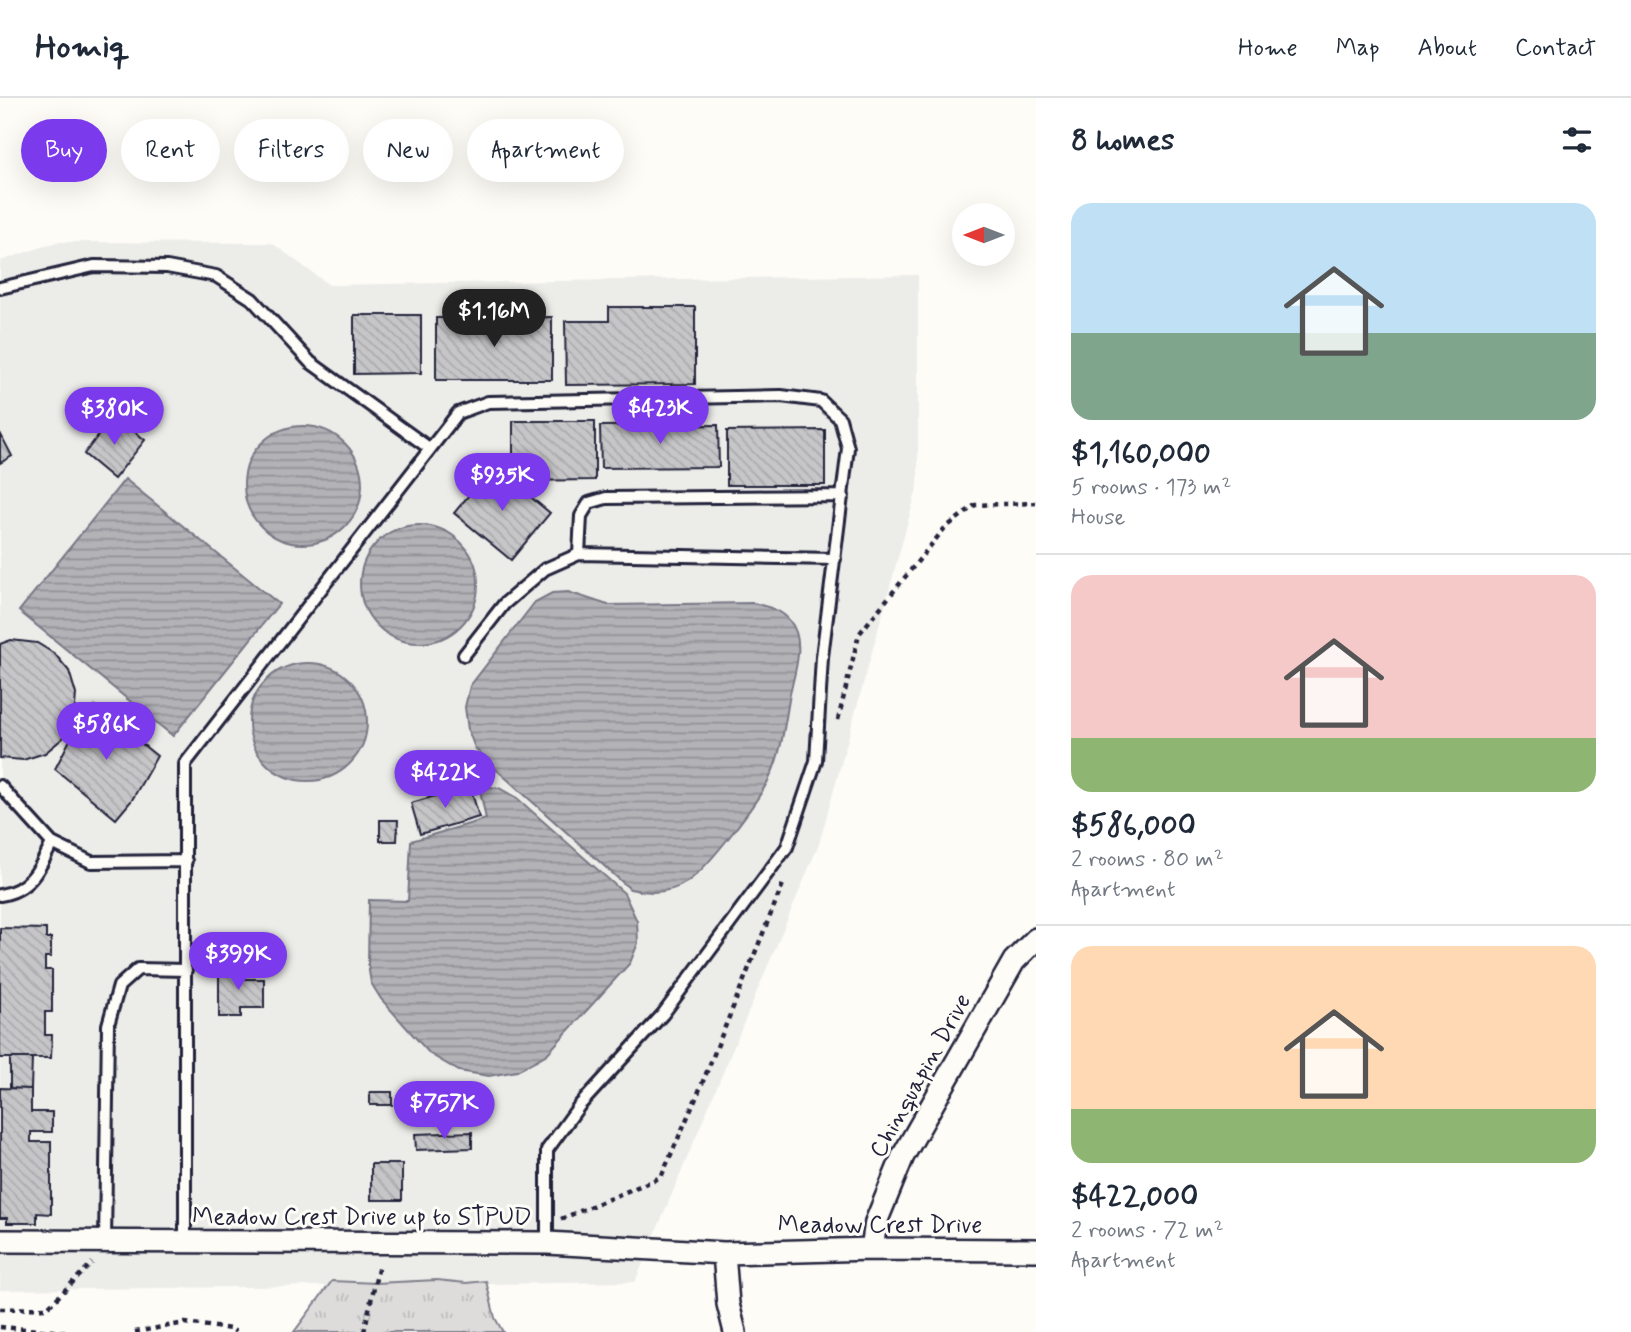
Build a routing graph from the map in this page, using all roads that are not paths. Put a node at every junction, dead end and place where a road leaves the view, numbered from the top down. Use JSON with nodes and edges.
{"nodes":[{"id":1,"x":0,"y":288,"type":"edge"},
{"id":2,"x":429,"y":448,"type":"junction"},
{"id":3,"x":843,"y":496,"type":"junction"},
{"id":4,"x":579,"y":554,"type":"junction"},
{"id":5,"x":835,"y":559,"type":"junction"},
{"id":6,"x":464,"y":655,"type":"dead end"},
{"id":7,"x":0,"y":786,"type":"edge"},
{"id":8,"x":52,"y":843,"type":"junction"},
{"id":9,"x":186,"y":861,"type":"junction"},
{"id":10,"x":0,"y":895,"type":"edge"},
{"id":11,"x":1036,"y":939,"type":"edge"},
{"id":12,"x":186,"y":970,"type":"junction"},
{"id":13,"x":0,"y":1241,"type":"edge"},
{"id":14,"x":108,"y":1242,"type":"junction"},
{"id":15,"x":185,"y":1242,"type":"junction"},
{"id":16,"x":547,"y":1244,"type":"junction"},
{"id":17,"x":872,"y":1249,"type":"junction"},
{"id":18,"x":1036,"y":1250,"type":"edge"},
{"id":19,"x":724,"y":1253,"type":"junction"},
{"id":20,"x":735,"y":1332,"type":"edge"}],
"edges":[{"from":1,"to":2,"type":"lane"},
{"from":2,"to":3,"type":"lane"},
{"from":2,"to":9,"type":"lane"},
{"from":3,"to":4,"type":"lane"},
{"from":3,"to":5,"type":"lane"},
{"from":4,"to":5,"type":"lane"},
{"from":4,"to":6,"type":"lane"},
{"from":5,"to":16,"type":"lane"},
{"from":7,"to":8,"type":"lane"},
{"from":8,"to":9,"type":"lane"},
{"from":8,"to":10,"type":"lane"},
{"from":9,"to":12,"type":"lane"},
{"from":11,"to":17,"type":"street","name":"Chinquapin Drive"},
{"from":12,"to":14,"type":"lane"},
{"from":12,"to":15,"type":"lane"},
{"from":13,"to":14,"type":"street","name":"Meadow Crest Drive up to STPUD"},
{"from":14,"to":15,"type":"street","name":"Meadow Crest Drive up to STPUD"},
{"from":15,"to":16,"type":"street","name":"Meadow Crest Drive up to STPUD"},
{"from":16,"to":19,"type":"street","name":"Meadow Crest Drive up to STPUD"},
{"from":17,"to":18,"type":"street","name":"Meadow Crest Drive"},
{"from":17,"to":19,"type":"street","name":"Meadow Crest Drive"},
{"from":19,"to":20,"type":"street"}]}
